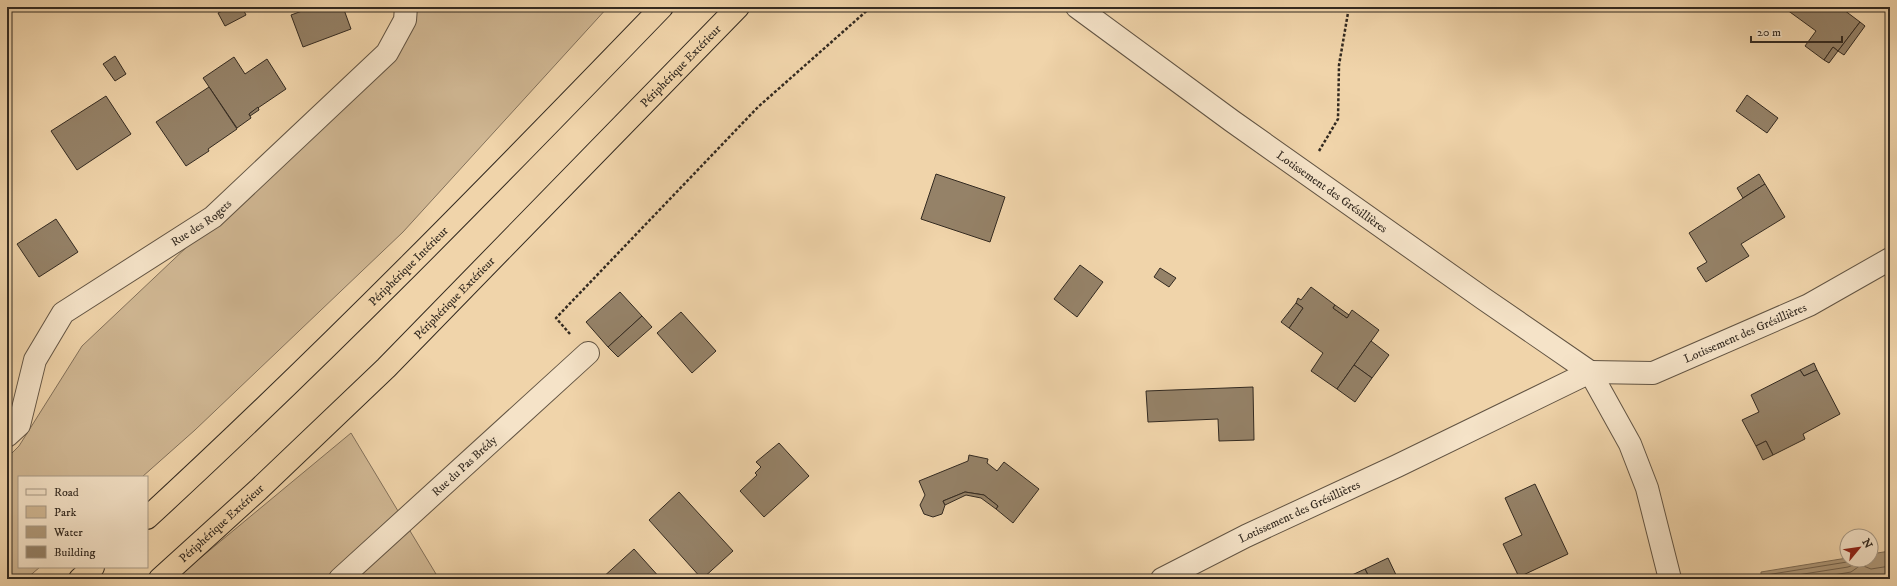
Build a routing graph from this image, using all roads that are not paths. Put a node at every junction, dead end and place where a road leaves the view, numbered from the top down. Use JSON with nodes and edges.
{"nodes":[{"id":1,"x":406,"y":7,"type":"edge"},
{"id":2,"x":662,"y":7,"type":"edge"},
{"id":3,"x":738,"y":7,"type":"edge"},
{"id":4,"x":1077,"y":7,"type":"edge"},
{"id":5,"x":1890,"y":259,"type":"edge"},
{"id":6,"x":588,"y":353,"type":"road end"},
{"id":7,"x":1590,"y":372,"type":"junction"},
{"id":8,"x":7,"y":436,"type":"edge"},
{"id":9,"x":148,"y":517,"type":"edge"},
{"id":10,"x":92,"y":568,"type":"edge"},
{"id":11,"x":80,"y":579,"type":"edge"},
{"id":12,"x":160,"y":579,"type":"edge"},
{"id":13,"x":340,"y":579,"type":"edge"},
{"id":14,"x":1162,"y":579,"type":"edge"},
{"id":15,"x":1670,"y":579,"type":"edge"}],
"edges":[{"from":1,"to":8,"type":"street","name":"Rue des Rogets"},
{"from":2,"to":9,"type":"highway","name":"Périphérique Intérieur"},
{"from":3,"to":12,"type":"highway","name":"Périphérique Extérieur"},
{"from":4,"to":7,"type":"street","name":"Lotissement des Grésillières"},
{"from":5,"to":7,"type":"street","name":"Lotissement des Grésillières"},
{"from":6,"to":13,"type":"street","name":"Rue du Pas Brédy"},
{"from":7,"to":14,"type":"street","name":"Lotissement des Grésillières"},
{"from":7,"to":15,"type":"street","name":"Lotissement des Grésillières"},
{"from":10,"to":11,"type":"highway"}]}
